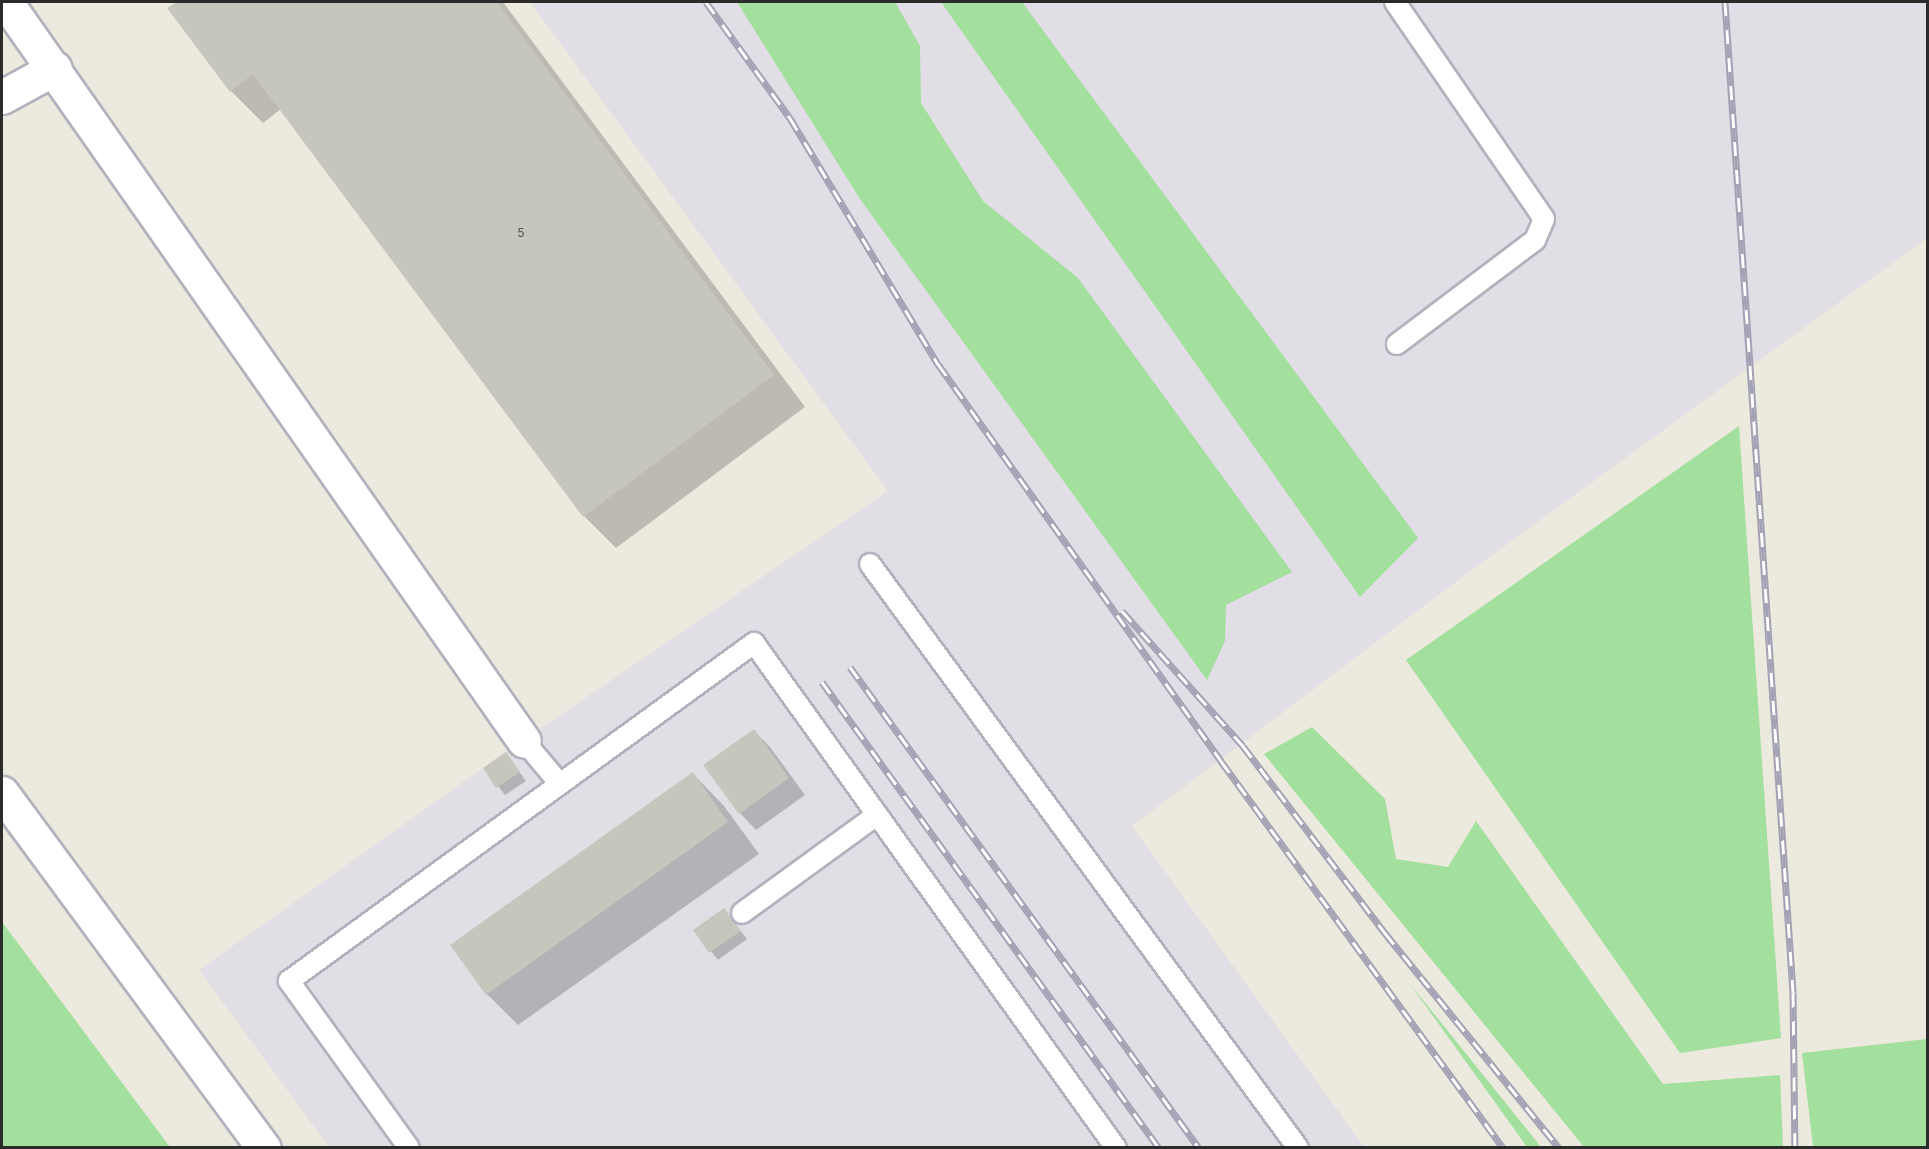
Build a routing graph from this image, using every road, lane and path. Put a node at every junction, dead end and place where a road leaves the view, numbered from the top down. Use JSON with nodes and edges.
{"nodes":[{"id":1,"x":6,"y":2,"type":"edge"},
{"id":2,"x":1395,"y":2,"type":"edge"},
{"id":3,"x":55,"y":68,"type":"junction"},
{"id":4,"x":2,"y":97,"type":"edge"},
{"id":5,"x":1397,"y":344,"type":"dead end"},
{"id":6,"x":870,"y":564,"type":"dead end"},
{"id":7,"x":524,"y":741,"type":"joint"},
{"id":8,"x":560,"y":784,"type":"junction"},
{"id":9,"x":2,"y":793,"type":"edge"},
{"id":10,"x":877,"y":815,"type":"junction"},
{"id":11,"x":742,"y":913,"type":"dead end"},
{"id":12,"x":264,"y":1148,"type":"edge"},
{"id":13,"x":410,"y":1148,"type":"edge"},
{"id":14,"x":1116,"y":1148,"type":"edge"},
{"id":15,"x":1298,"y":1148,"type":"edge"}],
"edges":[{"from":1,"to":3,"type":"street"},
{"from":2,"to":5,"type":"lane"},
{"from":3,"to":4,"type":"street"},
{"from":3,"to":7,"type":"street"},
{"from":6,"to":15,"type":"lane"},
{"from":7,"to":8,"type":"lane"},
{"from":8,"to":10,"type":"lane"},
{"from":8,"to":13,"type":"lane"},
{"from":9,"to":12,"type":"street"},
{"from":10,"to":11,"type":"lane"},
{"from":10,"to":14,"type":"lane"}]}
